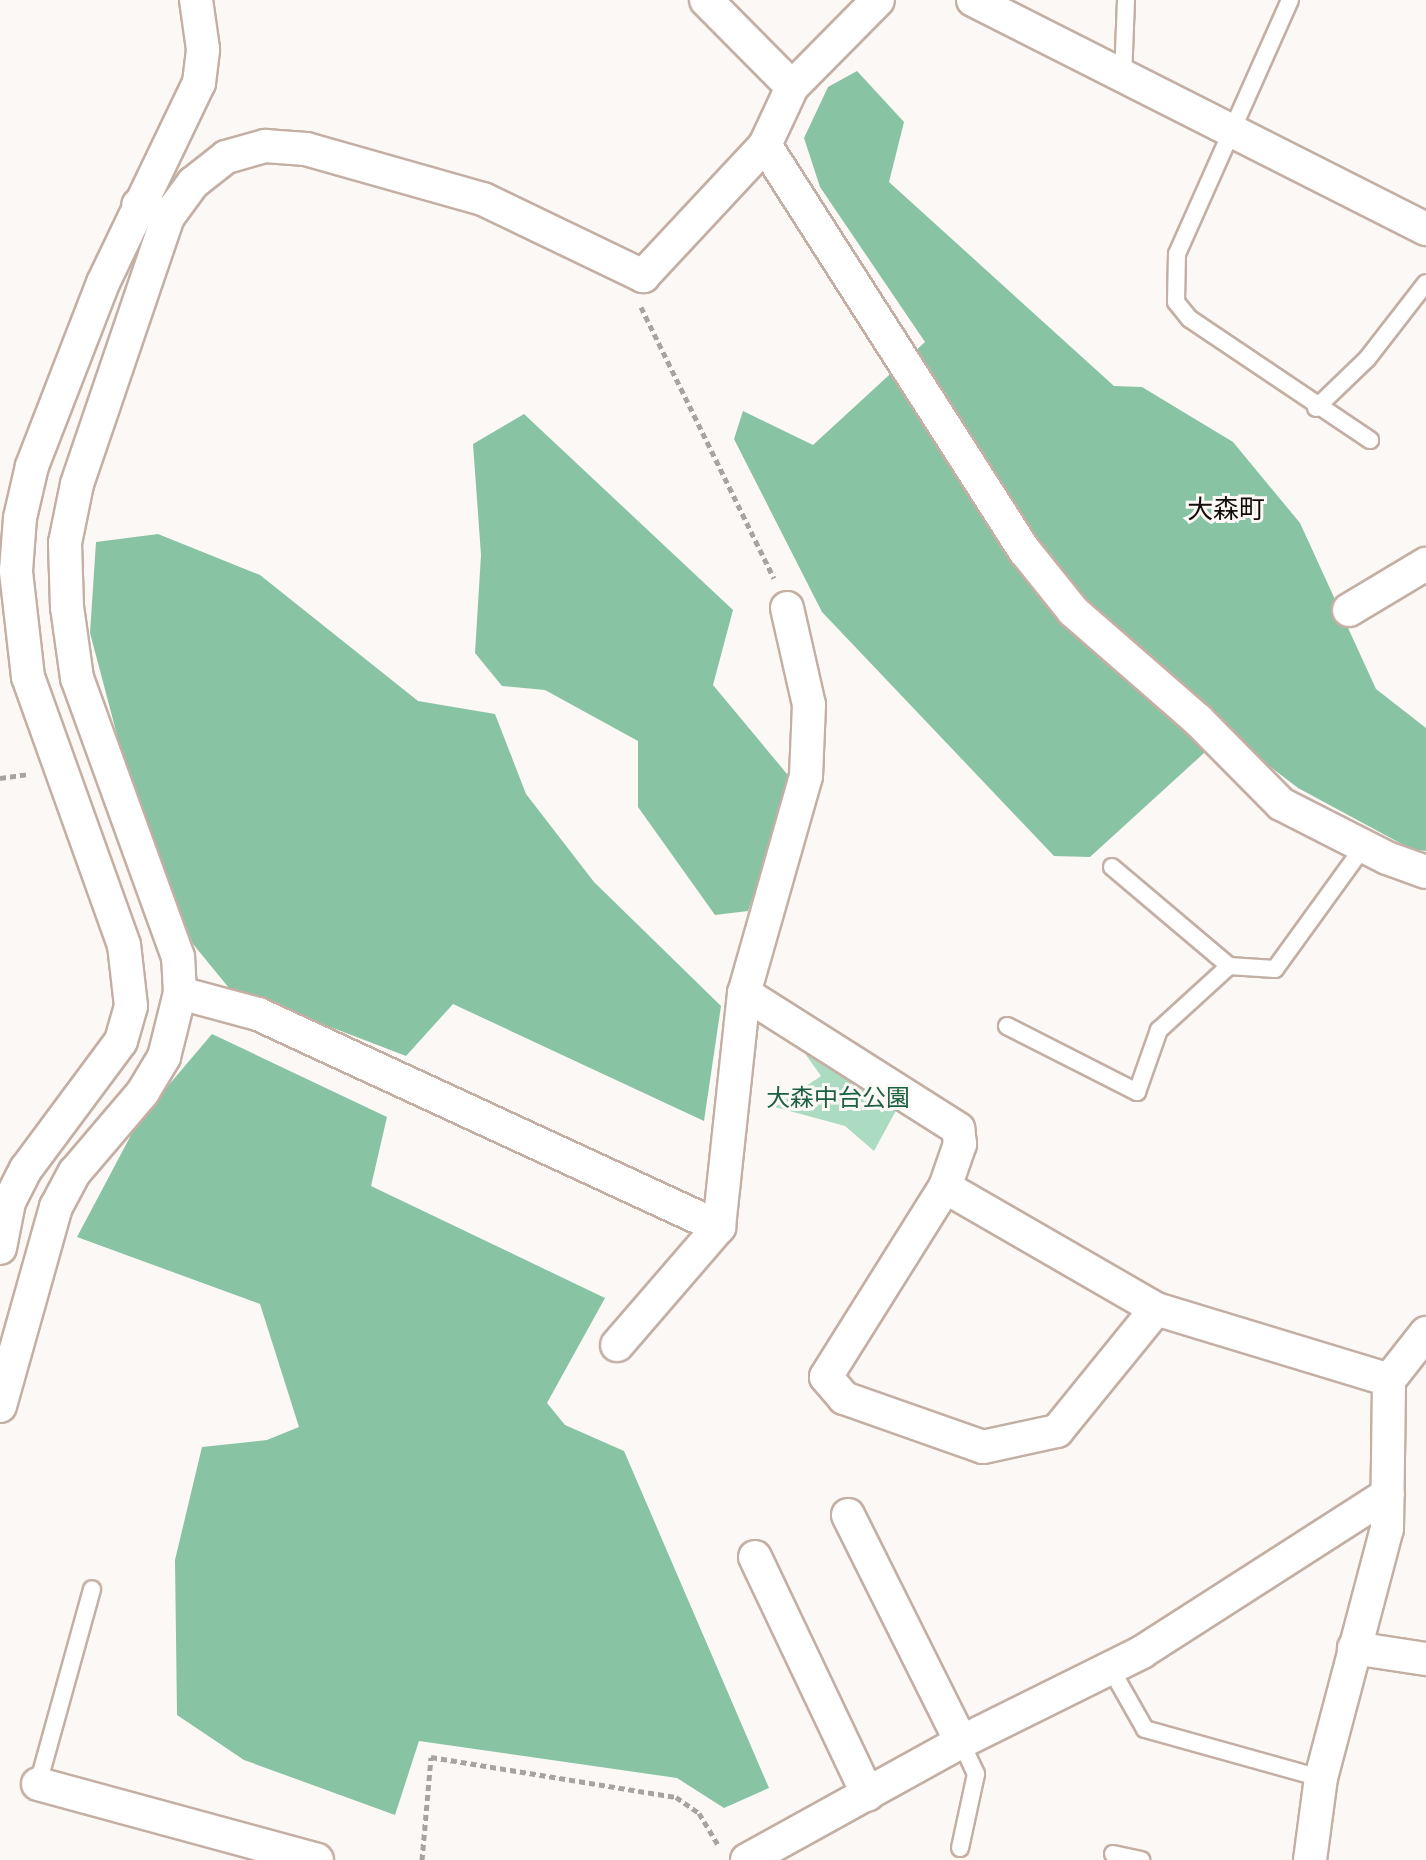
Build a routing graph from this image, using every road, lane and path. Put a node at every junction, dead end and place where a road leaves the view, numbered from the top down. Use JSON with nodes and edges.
{"nodes":[{"id":1,"x":196,"y":0,"type":"edge"},
{"id":2,"x":706,"y":0,"type":"edge"},
{"id":3,"x":878,"y":0,"type":"edge"},
{"id":4,"x":973,"y":0,"type":"edge"},
{"id":5,"x":1126,"y":0,"type":"edge"},
{"id":6,"x":1290,"y":0,"type":"edge"},
{"id":7,"x":1123,"y":79,"type":"junction"},
{"id":8,"x":792,"y":87,"type":"junction"},
{"id":9,"x":1228,"y":133,"type":"junction"},
{"id":10,"x":765,"y":145,"type":"junction"},
{"id":11,"x":138,"y":205,"type":"junction"},
{"id":12,"x":168,"y":217,"type":"junction"},
{"id":13,"x":1426,"y":229,"type":"edge"},
{"id":14,"x":643,"y":276,"type":"junction"},
{"id":15,"x":1426,"y":283,"type":"edge"},
{"id":16,"x":1316,"y":408,"type":"junction"},
{"id":17,"x":1370,"y":440,"type":"dead end"},
{"id":18,"x":1426,"y":564,"type":"edge"},
{"id":19,"x":787,"y":608,"type":"joint"},
{"id":20,"x":1349,"y":610,"type":"dead end"},
{"id":21,"x":1364,"y":846,"type":"junction"},
{"id":22,"x":1112,"y":867,"type":"dead end"},
{"id":23,"x":1426,"y":872,"type":"edge"},
{"id":24,"x":1229,"y":966,"type":"junction"},
{"id":25,"x":180,"y":993,"type":"junction"},
{"id":26,"x":744,"y":993,"type":"junction"},
{"id":27,"x":1007,"y":1026,"type":"dead end"},
{"id":28,"x":945,"y":1187,"type":"junction"},
{"id":29,"x":719,"y":1227,"type":"junction"},
{"id":30,"x":0,"y":1248,"type":"edge"},
{"id":31,"x":1156,"y":1309,"type":"junction"},
{"id":32,"x":1426,"y":1333,"type":"edge"},
{"id":33,"x":617,"y":1345,"type":"dead end"},
{"id":34,"x":1389,"y":1380,"type":"junction"},
{"id":35,"x":0,"y":1406,"type":"edge"},
{"id":36,"x":1388,"y":1494,"type":"junction"},
{"id":37,"x":848,"y":1515,"type":"dead end"},
{"id":38,"x":755,"y":1557,"type":"dead end"},
{"id":39,"x":92,"y":1589,"type":"dead end"},
{"id":40,"x":1354,"y":1648,"type":"junction"},
{"id":41,"x":1426,"y":1659,"type":"edge"},
{"id":42,"x":1111,"y":1669,"type":"junction"},
{"id":43,"x":961,"y":1742,"type":"junction"},
{"id":44,"x":1321,"y":1778,"type":"junction"},
{"id":45,"x":38,"y":1784,"type":"joint"},
{"id":46,"x":868,"y":1795,"type":"junction"},
{"id":47,"x":960,"y":1848,"type":"dead end"},
{"id":48,"x":733,"y":1854,"type":"edge"},
{"id":49,"x":1113,"y":1854,"type":"dead end"},
{"id":50,"x":317,"y":1860,"type":"edge"},
{"id":51,"x":422,"y":1860,"type":"edge"},
{"id":52,"x":1141,"y":1860,"type":"edge"},
{"id":53,"x":1310,"y":1860,"type":"edge"}],
"edges":[{"from":1,"to":11,"type":"street"},
{"from":2,"to":8,"type":"street"},
{"from":3,"to":8,"type":"street"},
{"from":4,"to":7,"type":"street"},
{"from":5,"to":7,"type":"lane"},
{"from":6,"to":9,"type":"lane"},
{"from":7,"to":9,"type":"street"},
{"from":8,"to":10,"type":"street"},
{"from":9,"to":13,"type":"street"},
{"from":9,"to":16,"type":"lane"},
{"from":10,"to":14,"type":"street"},
{"from":10,"to":21,"type":"street"},
{"from":11,"to":12,"type":"street"},
{"from":11,"to":30,"type":"street"},
{"from":12,"to":14,"type":"street"},
{"from":12,"to":25,"type":"street"},
{"from":14,"to":19,"type":"path"},
{"from":15,"to":16,"type":"lane"},
{"from":16,"to":17,"type":"lane"},
{"from":18,"to":20,"type":"street"},
{"from":19,"to":26,"type":"street"},
{"from":21,"to":23,"type":"street"},
{"from":21,"to":24,"type":"lane"},
{"from":22,"to":24,"type":"lane"},
{"from":24,"to":27,"type":"lane"},
{"from":25,"to":29,"type":"street"},
{"from":25,"to":35,"type":"street"},
{"from":26,"to":28,"type":"street"},
{"from":26,"to":29,"type":"street"},
{"from":28,"to":31,"type":"street"},
{"from":28,"to":31,"type":"street"},
{"from":29,"to":33,"type":"street"},
{"from":31,"to":34,"type":"street"},
{"from":32,"to":34,"type":"street"},
{"from":34,"to":36,"type":"street"},
{"from":36,"to":40,"type":"street"},
{"from":36,"to":42,"type":"street"},
{"from":37,"to":43,"type":"street"},
{"from":38,"to":46,"type":"street"},
{"from":39,"to":45,"type":"lane"},
{"from":40,"to":41,"type":"street"},
{"from":40,"to":44,"type":"street"},
{"from":42,"to":43,"type":"street"},
{"from":42,"to":44,"type":"lane"},
{"from":43,"to":46,"type":"street"},
{"from":43,"to":47,"type":"lane"},
{"from":44,"to":53,"type":"street"},
{"from":45,"to":50,"type":"street"},
{"from":46,"to":48,"type":"street"},
{"from":48,"to":51,"type":"path"},
{"from":49,"to":52,"type":"lane"}]}
